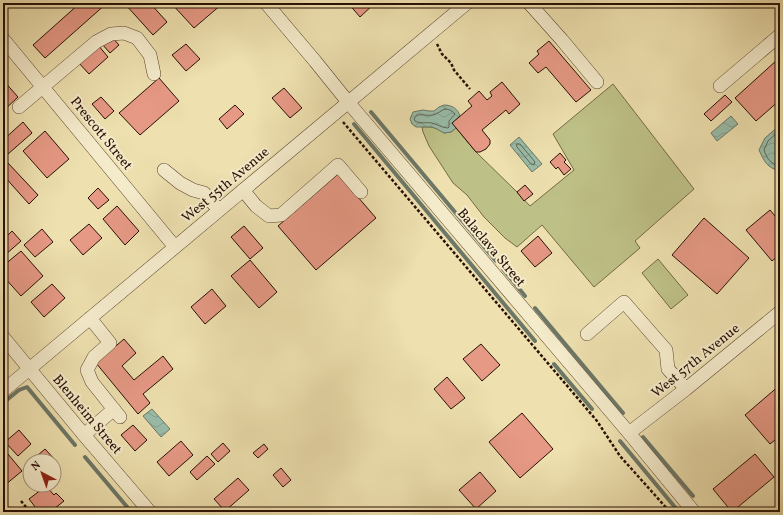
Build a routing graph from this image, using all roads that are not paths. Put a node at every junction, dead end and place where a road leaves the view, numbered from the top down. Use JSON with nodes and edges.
{"nodes":[{"id":1,"x":266,"y":3,"type":"edge"},
{"id":2,"x":467,"y":3,"type":"edge"},
{"id":3,"x":529,"y":3,"type":"edge"},
{"id":4,"x":780,"y":35,"type":"edge"},
{"id":5,"x":3,"y":39,"type":"edge"},
{"id":6,"x":154,"y":74,"type":"dead end"},
{"id":7,"x":597,"y":82,"type":"dead end"},
{"id":8,"x":43,"y":86,"type":"junction"},
{"id":9,"x":720,"y":86,"type":"dead end"},
{"id":10,"x":348,"y":102,"type":"junction"},
{"id":11,"x":20,"y":107,"type":"dead end"},
{"id":12,"x":164,"y":170,"type":"dead end"},
{"id":13,"x":243,"y":190,"type":"junction"},
{"id":14,"x":361,"y":192,"type":"dead end"},
{"id":15,"x":219,"y":210,"type":"junction"},
{"id":16,"x":175,"y":247,"type":"junction"},
{"id":17,"x":780,"y":312,"type":"edge"},
{"id":18,"x":90,"y":318,"type":"junction"},
{"id":19,"x":587,"y":334,"type":"dead end"},
{"id":20,"x":3,"y":337,"type":"edge"},
{"id":21,"x":30,"y":368,"type":"junction"},
{"id":22,"x":686,"y":389,"type":"junction"},
{"id":23,"x":3,"y":390,"type":"edge"},
{"id":24,"x":629,"y":433,"type":"junction"},
{"id":25,"x":84,"y":435,"type":"junction"},
{"id":26,"x":150,"y":512,"type":"edge"},
{"id":27,"x":694,"y":512,"type":"edge"}],
"edges":[{"from":1,"to":10,"type":"street","name":"Balaclava Street"},
{"from":2,"to":10,"type":"street","name":"West 55th Avenue"},
{"from":3,"to":7,"type":"street"},
{"from":4,"to":9,"type":"street"},
{"from":5,"to":8,"type":"street","name":"Prescott Street"},
{"from":6,"to":8,"type":"street"},
{"from":8,"to":11,"type":"street"},
{"from":8,"to":16,"type":"street","name":"Prescott Street"},
{"from":10,"to":13,"type":"street","name":"West 55th Avenue"},
{"from":10,"to":24,"type":"street","name":"Balaclava Street"},
{"from":12,"to":15,"type":"street"},
{"from":13,"to":14,"type":"street"},
{"from":13,"to":15,"type":"street","name":"West 55th Avenue"},
{"from":15,"to":16,"type":"street","name":"West 55th Avenue"},
{"from":16,"to":18,"type":"street","name":"West 55th Avenue"},
{"from":17,"to":22,"type":"street","name":"West 57th Avenue"},
{"from":18,"to":21,"type":"street","name":"West 55th Avenue"},
{"from":18,"to":25,"type":"street"},
{"from":19,"to":22,"type":"street"},
{"from":20,"to":21,"type":"street","name":"Blenheim Street"},
{"from":21,"to":23,"type":"street","name":"West 55th Avenue"},
{"from":21,"to":25,"type":"street","name":"Blenheim Street"},
{"from":22,"to":24,"type":"street","name":"West 57th Avenue"},
{"from":24,"to":27,"type":"street","name":"Balaclava Street"},
{"from":25,"to":26,"type":"street","name":"Blenheim Street"}]}
